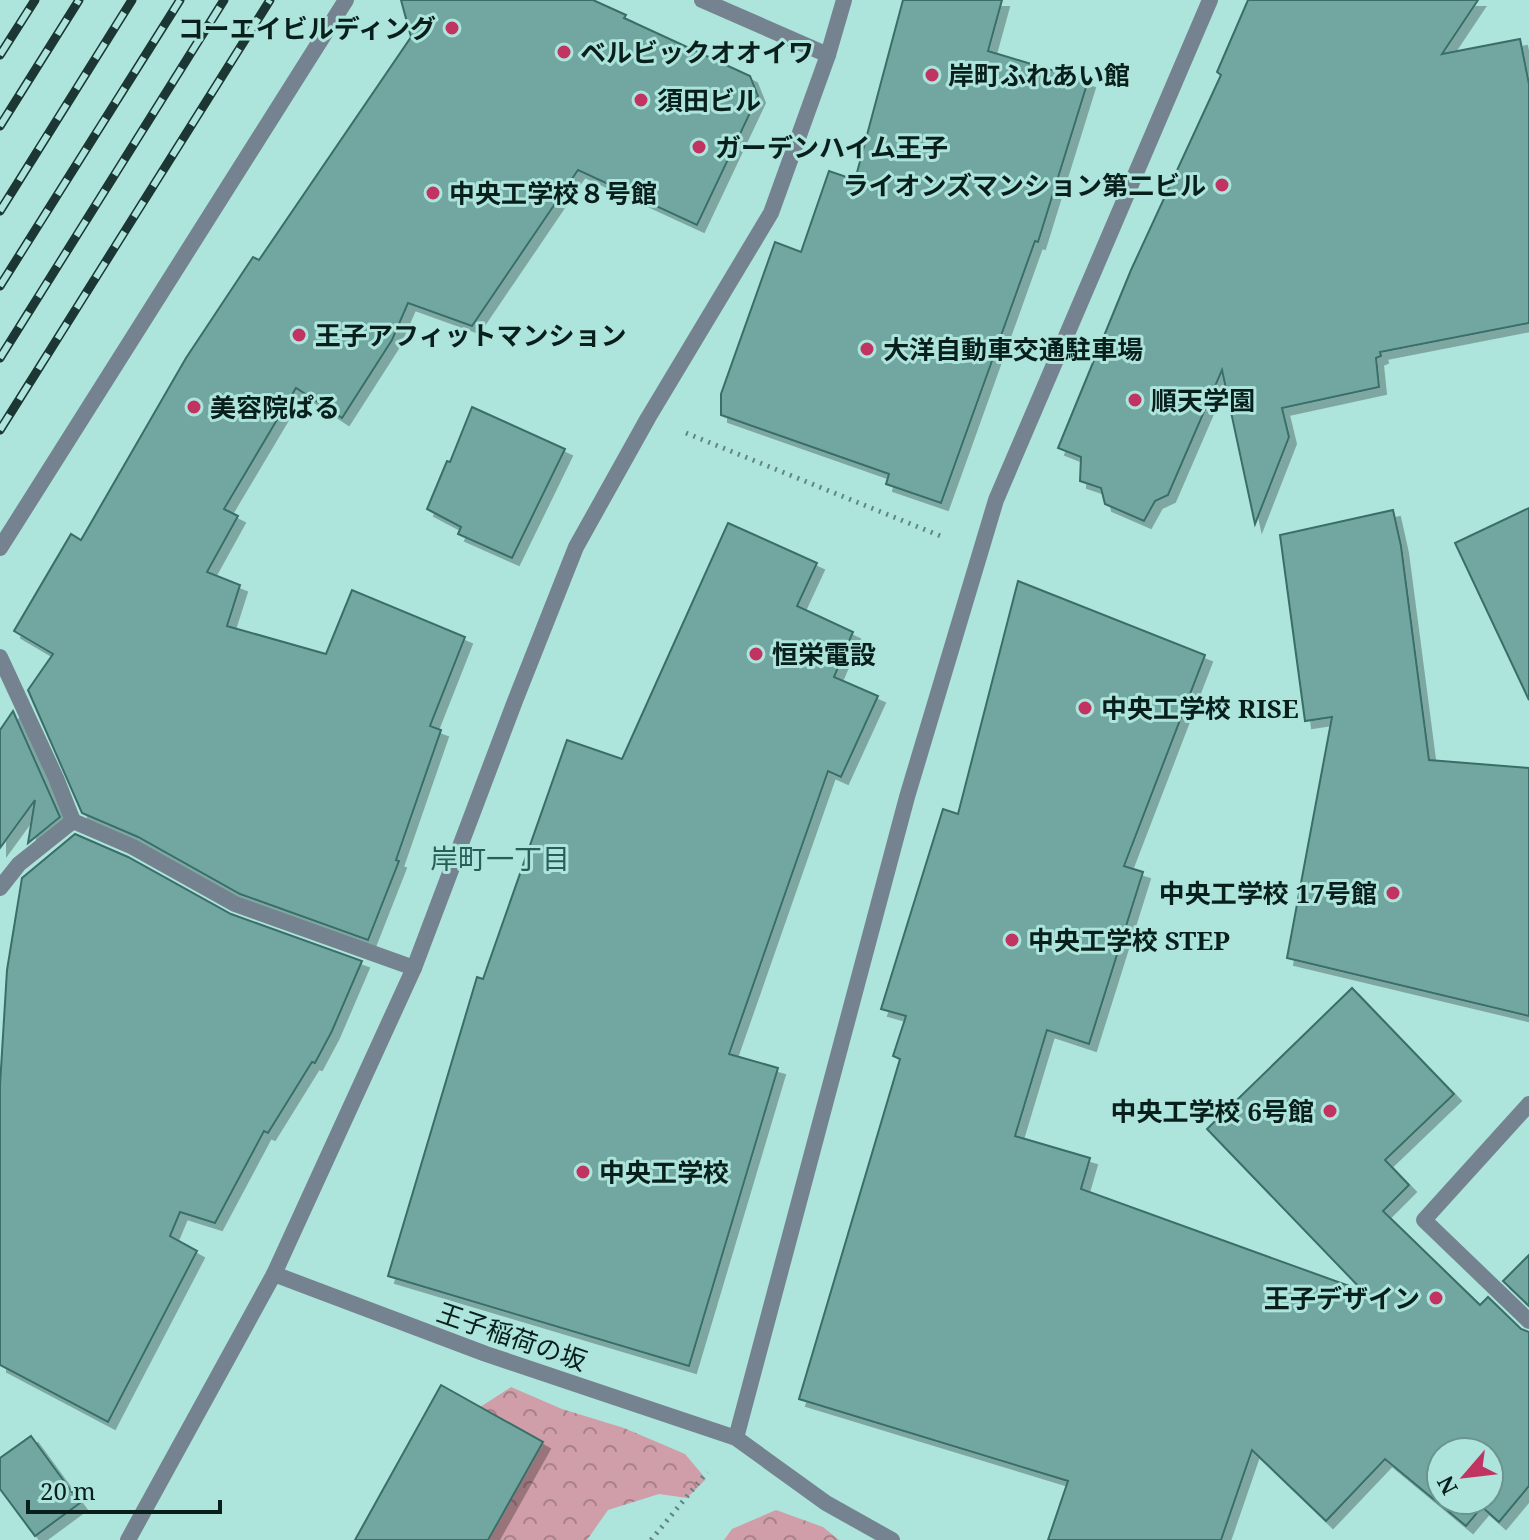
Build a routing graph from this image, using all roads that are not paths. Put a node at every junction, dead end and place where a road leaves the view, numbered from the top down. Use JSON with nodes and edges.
{"nodes":[{"id":1,"x":346,"y":0,"type":"edge"},
{"id":2,"x":702,"y":0,"type":"edge"},
{"id":3,"x":844,"y":0,"type":"edge"},
{"id":4,"x":1210,"y":0,"type":"edge"},
{"id":5,"x":828,"y":55,"type":"junction"},
{"id":6,"x":0,"y":548,"type":"edge"},
{"id":7,"x":0,"y":657,"type":"edge"},
{"id":8,"x":73,"y":821,"type":"junction"},
{"id":9,"x":0,"y":888,"type":"edge"},
{"id":10,"x":414,"y":968,"type":"junction"},
{"id":11,"x":1529,"y":1104,"type":"edge"},
{"id":12,"x":274,"y":1274,"type":"junction"},
{"id":13,"x":1529,"y":1321,"type":"edge"},
{"id":14,"x":736,"y":1438,"type":"junction"},
{"id":15,"x":128,"y":1540,"type":"edge"},
{"id":16,"x":892,"y":1540,"type":"edge"}],
"edges":[{"from":1,"to":6,"type":"street"},
{"from":2,"to":5,"type":"street"},
{"from":3,"to":5,"type":"street"},
{"from":4,"to":14,"type":"street"},
{"from":5,"to":10,"type":"street"},
{"from":7,"to":8,"type":"street"},
{"from":8,"to":9,"type":"street"},
{"from":8,"to":10,"type":"street"},
{"from":10,"to":12,"type":"street"},
{"from":11,"to":13,"type":"street"},
{"from":12,"to":14,"type":"street","name":"王子稲荷の坂"},
{"from":12,"to":15,"type":"street"},
{"from":14,"to":16,"type":"street","name":"王子稲荷の坂"}]}
